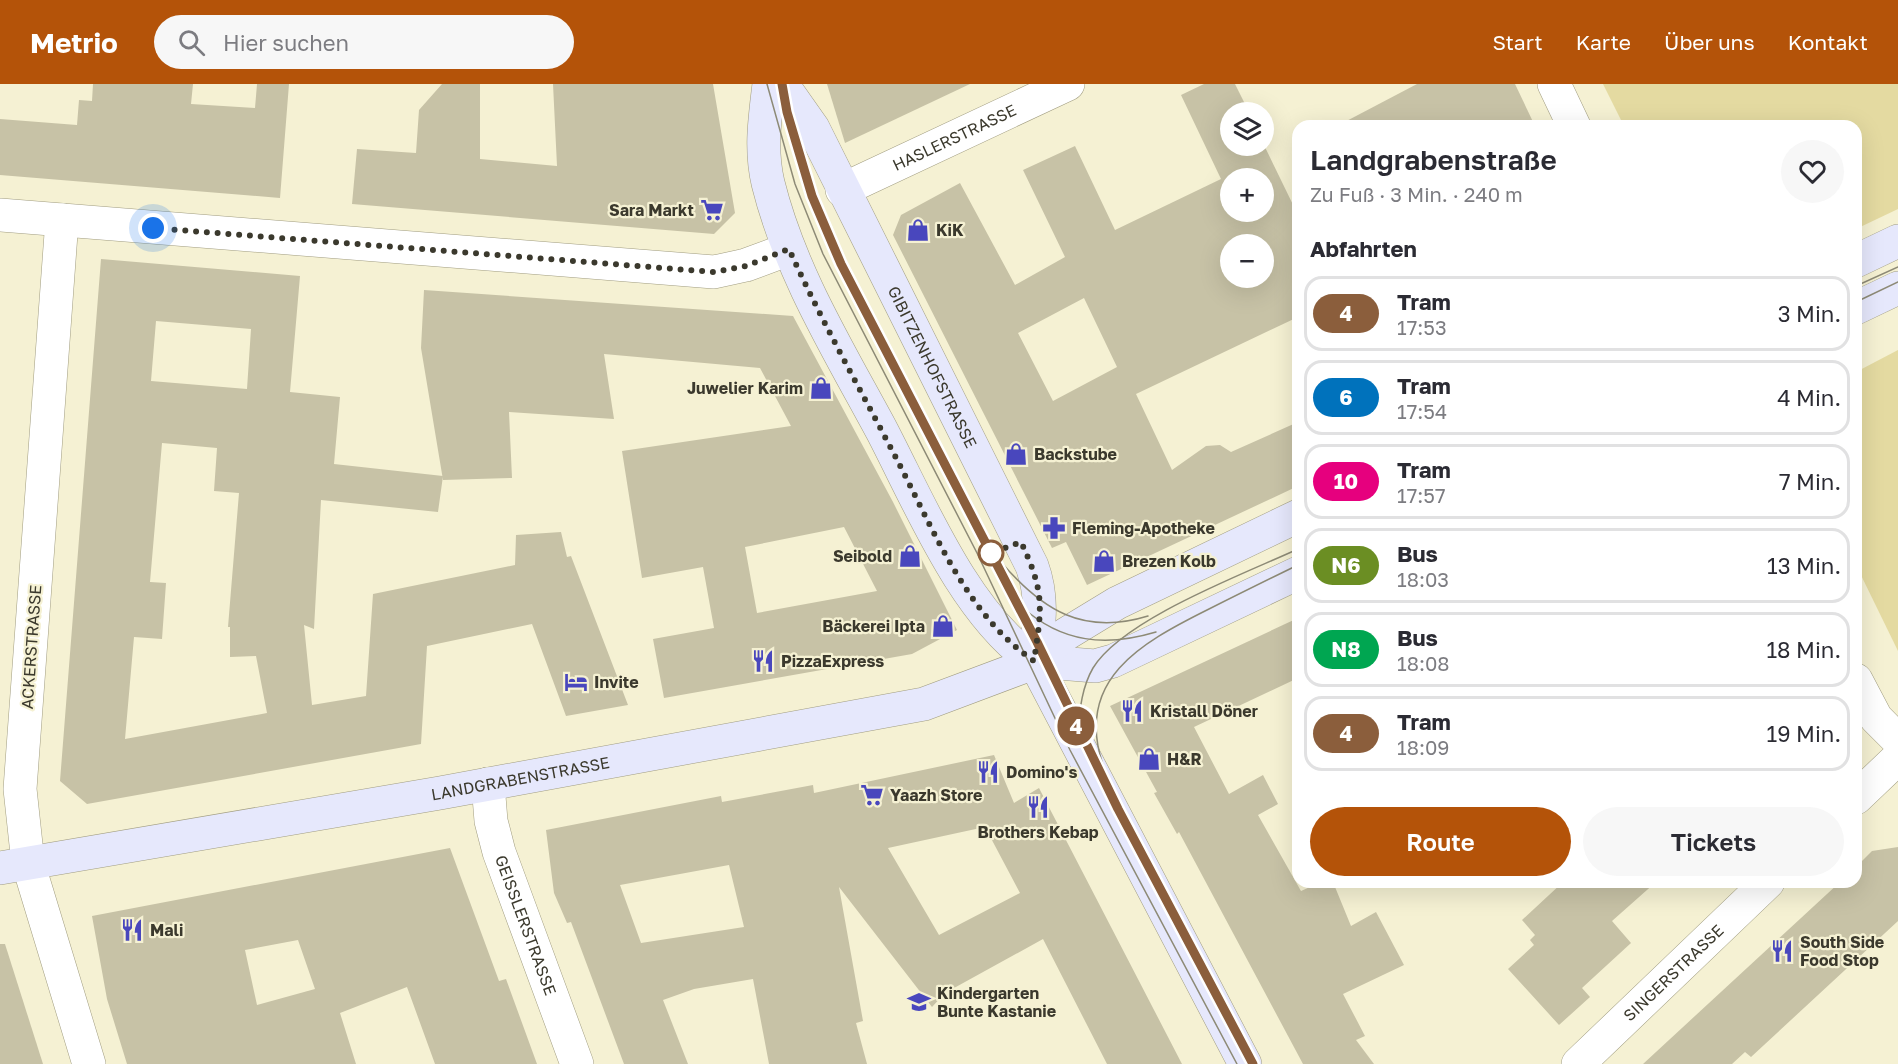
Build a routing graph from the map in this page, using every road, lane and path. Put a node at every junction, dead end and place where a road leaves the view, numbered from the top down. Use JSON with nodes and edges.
{"nodes":[{"id":1,"x":769,"y":84,"type":"edge"},
{"id":2,"x":782,"y":84,"type":"edge"},
{"id":3,"x":1068,"y":84,"type":"edge"},
{"id":4,"x":1554,"y":84,"type":"edge"},
{"id":5,"x":1571,"y":120,"type":"edge"},
{"id":6,"x":842,"y":190,"type":"junction"},
{"id":7,"x":0,"y":215,"type":"edge"},
{"id":8,"x":63,"y":220,"type":"junction"},
{"id":9,"x":1898,"y":241,"type":"edge"},
{"id":10,"x":789,"y":249,"type":"junction"},
{"id":11,"x":1862,"y":258,"type":"edge"},
{"id":12,"x":1898,"y":288,"type":"edge"},
{"id":13,"x":1862,"y":305,"type":"edge"},
{"id":14,"x":1292,"y":519,"type":"edge"},
{"id":15,"x":1292,"y":576,"type":"edge"},
{"id":16,"x":1034,"y":661,"type":"junction"},
{"id":17,"x":1862,"y":691,"type":"edge"},
{"id":18,"x":1898,"y":740,"type":"edge"},
{"id":19,"x":1898,"y":758,"type":"edge"},
{"id":20,"x":488,"y":784,"type":"junction"},
{"id":21,"x":1862,"y":792,"type":"edge"},
{"id":22,"x":14,"y":865,"type":"edge"},
{"id":23,"x":1762,"y":888,"type":"edge"},
{"id":24,"x":89,"y":1064,"type":"edge"},
{"id":25,"x":577,"y":1064,"type":"edge"},
{"id":26,"x":1245,"y":1064,"type":"edge"},
{"id":27,"x":1578,"y":1064,"type":"edge"}],
"edges":[{"from":1,"to":10,"type":"main road"},
{"from":2,"to":6,"type":"main road","name":"GIBITZENHOFSTRASSE"},
{"from":3,"to":6,"type":"street","name":"HASLERSTRASSE"},
{"from":4,"to":5,"type":"street"},
{"from":6,"to":16,"type":"main road","name":"GIBITZENHOFSTRASSE"},
{"from":7,"to":8,"type":"street"},
{"from":8,"to":10,"type":"street"},
{"from":8,"to":22,"type":"street","name":"ACKERSTRASSE"},
{"from":9,"to":11,"type":"main road"},
{"from":10,"to":16,"type":"main road"},
{"from":12,"to":13,"type":"main road"},
{"from":14,"to":16,"type":"main road","name":"LANDGRABENSTRASSE"},
{"from":15,"to":16,"type":"main road","name":"LANDGRABENSTRASSE"},
{"from":16,"to":20,"type":"main road","name":"LANDGRABENSTRASSE"},
{"from":16,"to":26,"type":"main road"},
{"from":17,"to":18,"type":"street"},
{"from":19,"to":21,"type":"street"},
{"from":20,"to":22,"type":"main road","name":"LANDGRABENSTRASSE"},
{"from":20,"to":25,"type":"street","name":"GEISSLERSTRASSE"},
{"from":22,"to":24,"type":"street","name":"ACKERSTRASSE"},
{"from":23,"to":27,"type":"street","name":"SINGERSTRASSE"}]}
